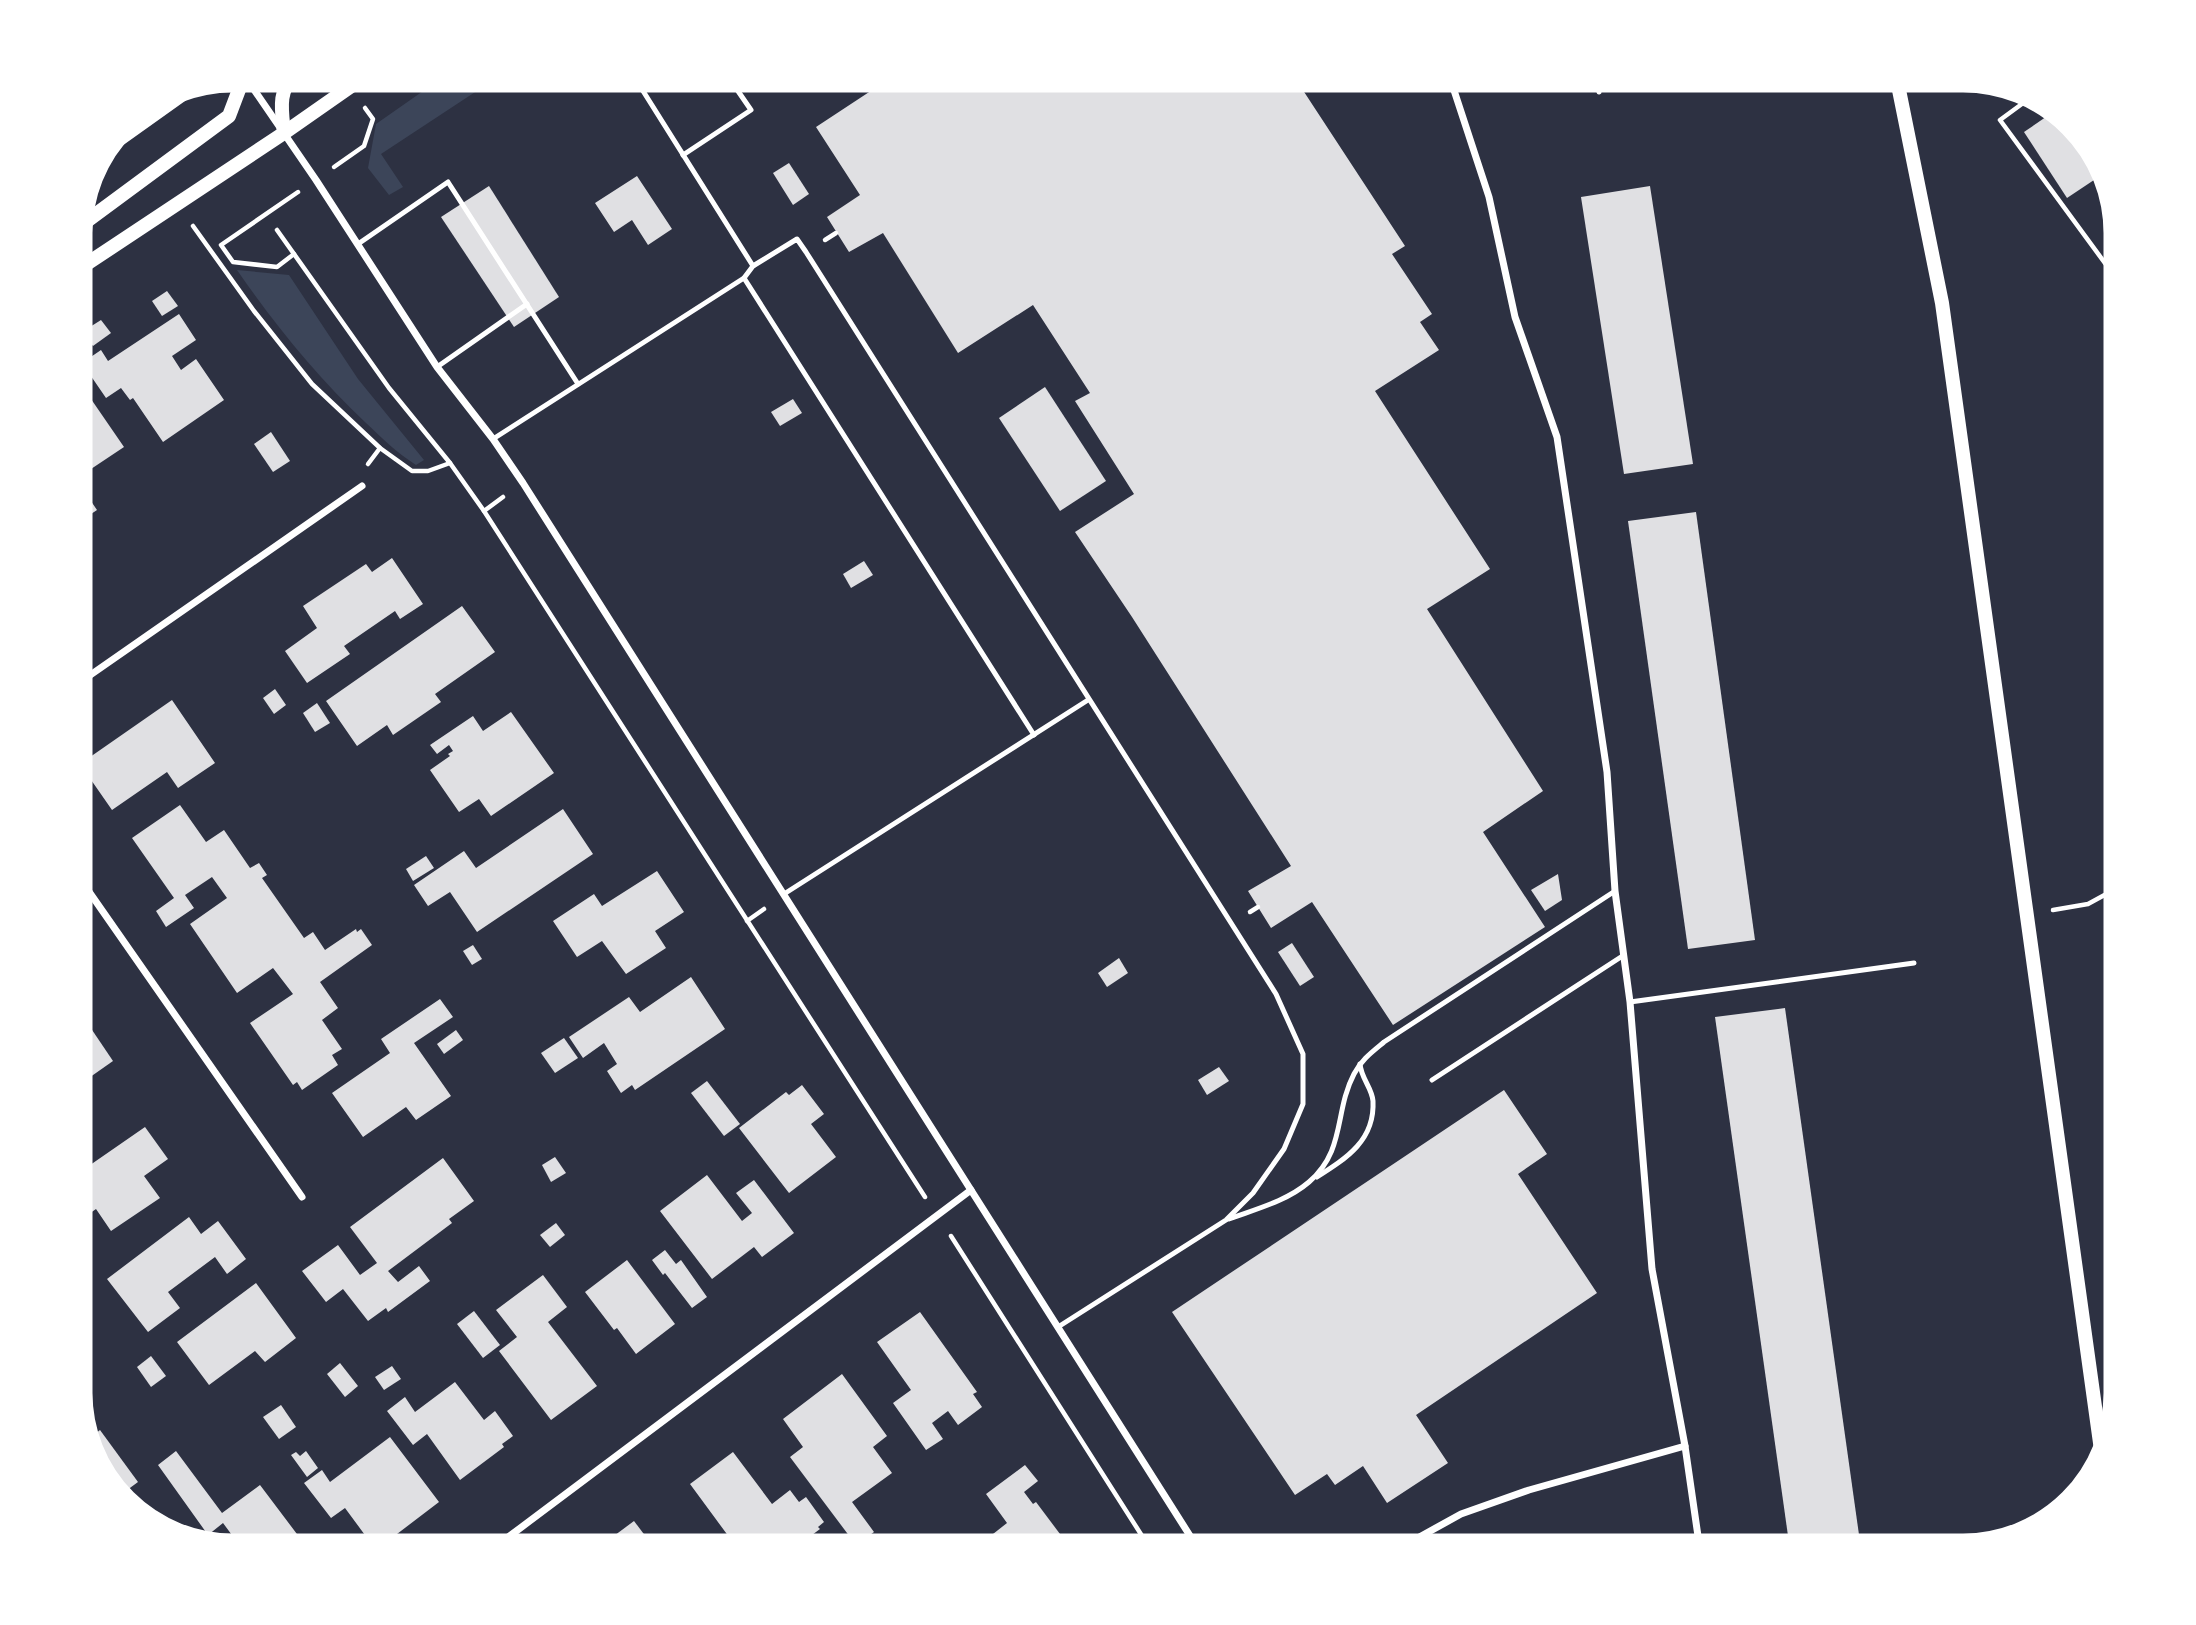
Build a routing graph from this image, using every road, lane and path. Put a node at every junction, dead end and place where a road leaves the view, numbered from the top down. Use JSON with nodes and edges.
{"nodes":[{"id":1,"x":240,"y":88,"type":"edge"},
{"id":2,"x":253,"y":88,"type":"edge"},
{"id":3,"x":284,"y":88,"type":"edge"},
{"id":4,"x":348,"y":88,"type":"edge"},
{"id":5,"x":641,"y":88,"type":"edge"},
{"id":6,"x":736,"y":88,"type":"edge"},
{"id":7,"x":1453,"y":88,"type":"edge"},
{"id":8,"x":1598,"y":88,"type":"edge"},
{"id":9,"x":1899,"y":88,"type":"edge"},
{"id":10,"x":1599,"y":92,"type":"dead end"},
{"id":11,"x":173,"y":101,"type":"edge"},
{"id":12,"x":2025,"y":102,"type":"edge"},
{"id":13,"x":284,"y":133,"type":"junction"},
{"id":14,"x":124,"y":136,"type":"edge"},
{"id":15,"x":683,"y":155,"type":"junction"},
{"id":16,"x":177,"y":203,"type":"junction"},
{"id":17,"x":88,"y":220,"type":"edge"},
{"id":18,"x":277,"y":230,"type":"dead end"},
{"id":19,"x":358,"y":244,"type":"junction"},
{"id":20,"x":221,"y":245,"type":"dead end"},
{"id":21,"x":211,"y":252,"type":"junction"},
{"id":22,"x":294,"y":254,"type":"junction"},
{"id":23,"x":228,"y":256,"type":"dead end"},
{"id":24,"x":88,"y":263,"type":"edge"},
{"id":25,"x":753,"y":266,"type":"junction"},
{"id":26,"x":2108,"y":267,"type":"edge"},
{"id":27,"x":744,"y":278,"type":"junction"},
{"id":28,"x":527,"y":304,"type":"junction"},
{"id":29,"x":437,"y":367,"type":"junction"},
{"id":30,"x":578,"y":384,"type":"junction"},
{"id":31,"x":493,"y":439,"type":"junction"},
{"id":32,"x":450,"y":463,"type":"junction"},
{"id":33,"x":362,"y":486,"type":"dead end"},
{"id":34,"x":88,"y":677,"type":"edge"},
{"id":35,"x":1088,"y":700,"type":"junction"},
{"id":36,"x":1034,"y":735,"type":"junction"},
{"id":37,"x":88,"y":890,"type":"edge"},
{"id":38,"x":1615,"y":891,"type":"junction"},
{"id":39,"x":2108,"y":893,"type":"edge"},
{"id":40,"x":785,"y":894,"type":"junction"},
{"id":41,"x":2027,"y":914,"type":"junction"},
{"id":42,"x":1624,"y":955,"type":"junction"},
{"id":43,"x":1914,"y":962,"type":"dead end"},
{"id":44,"x":1630,"y":1002,"type":"junction"},
{"id":45,"x":1360,"y":1064,"type":"junction"},
{"id":46,"x":1432,"y":1080,"type":"dead end"},
{"id":47,"x":1309,"y":1182,"type":"junction"},
{"id":48,"x":971,"y":1190,"type":"junction"},
{"id":49,"x":302,"y":1197,"type":"dead end"},
{"id":50,"x":938,"y":1216,"type":"junction"},
{"id":51,"x":1226,"y":1220,"type":"junction"},
{"id":52,"x":1058,"y":1327,"type":"junction"},
{"id":53,"x":2100,"y":1442,"type":"edge"},
{"id":54,"x":1685,"y":1446,"type":"junction"},
{"id":55,"x":507,"y":1538,"type":"edge"},
{"id":56,"x":1143,"y":1538,"type":"edge"},
{"id":57,"x":1191,"y":1538,"type":"edge"},
{"id":58,"x":1418,"y":1538,"type":"edge"},
{"id":59,"x":1698,"y":1538,"type":"edge"}],
"edges":[{"from":1,"to":17,"type":"main road"},
{"from":2,"to":13,"type":"street"},
{"from":3,"to":13,"type":"main road"},
{"from":4,"to":13,"type":"main road"},
{"from":5,"to":15,"type":"lane"},
{"from":6,"to":15,"type":"lane"},
{"from":7,"to":38,"type":"street"},
{"from":8,"to":10,"type":"lane"},
{"from":9,"to":41,"type":"main road"},
{"from":11,"to":14,"type":"main road"},
{"from":12,"to":26,"type":"path"},
{"from":13,"to":16,"type":"main road"},
{"from":13,"to":19,"type":"street"},
{"from":15,"to":25,"type":"lane"},
{"from":16,"to":21,"type":"path"},
{"from":16,"to":24,"type":"main road"},
{"from":18,"to":22,"type":"path"},
{"from":19,"to":28,"type":"lane"},
{"from":19,"to":29,"type":"street"},
{"from":20,"to":21,"type":"path"},
{"from":21,"to":32,"type":"path"},
{"from":22,"to":23,"type":"path"},
{"from":22,"to":32,"type":"path"},
{"from":25,"to":27,"type":"lane"},
{"from":25,"to":35,"type":"lane"},
{"from":27,"to":30,"type":"lane"},
{"from":27,"to":36,"type":"lane"},
{"from":28,"to":29,"type":"lane"},
{"from":28,"to":30,"type":"lane"},
{"from":29,"to":31,"type":"street"},
{"from":30,"to":31,"type":"lane"},
{"from":31,"to":40,"type":"street"},
{"from":32,"to":50,"type":"path"},
{"from":33,"to":34,"type":"street"},
{"from":35,"to":36,"type":"lane"},
{"from":35,"to":51,"type":"lane"},
{"from":36,"to":40,"type":"lane"},
{"from":37,"to":49,"type":"street"},
{"from":38,"to":42,"type":"street"},
{"from":38,"to":45,"type":"lane"},
{"from":39,"to":41,"type":"path"},
{"from":40,"to":48,"type":"street"},
{"from":41,"to":53,"type":"main road"},
{"from":42,"to":44,"type":"street"},
{"from":42,"to":46,"type":"lane"},
{"from":43,"to":44,"type":"lane"},
{"from":44,"to":54,"type":"street"},
{"from":45,"to":47,"type":"lane"},
{"from":45,"to":47,"type":"lane"},
{"from":47,"to":51,"type":"lane"},
{"from":48,"to":50,"type":"street"},
{"from":48,"to":52,"type":"street"},
{"from":50,"to":55,"type":"street"},
{"from":50,"to":56,"type":"path"},
{"from":51,"to":52,"type":"lane"},
{"from":52,"to":57,"type":"street"},
{"from":54,"to":58,"type":"street"},
{"from":54,"to":59,"type":"street"}]}
